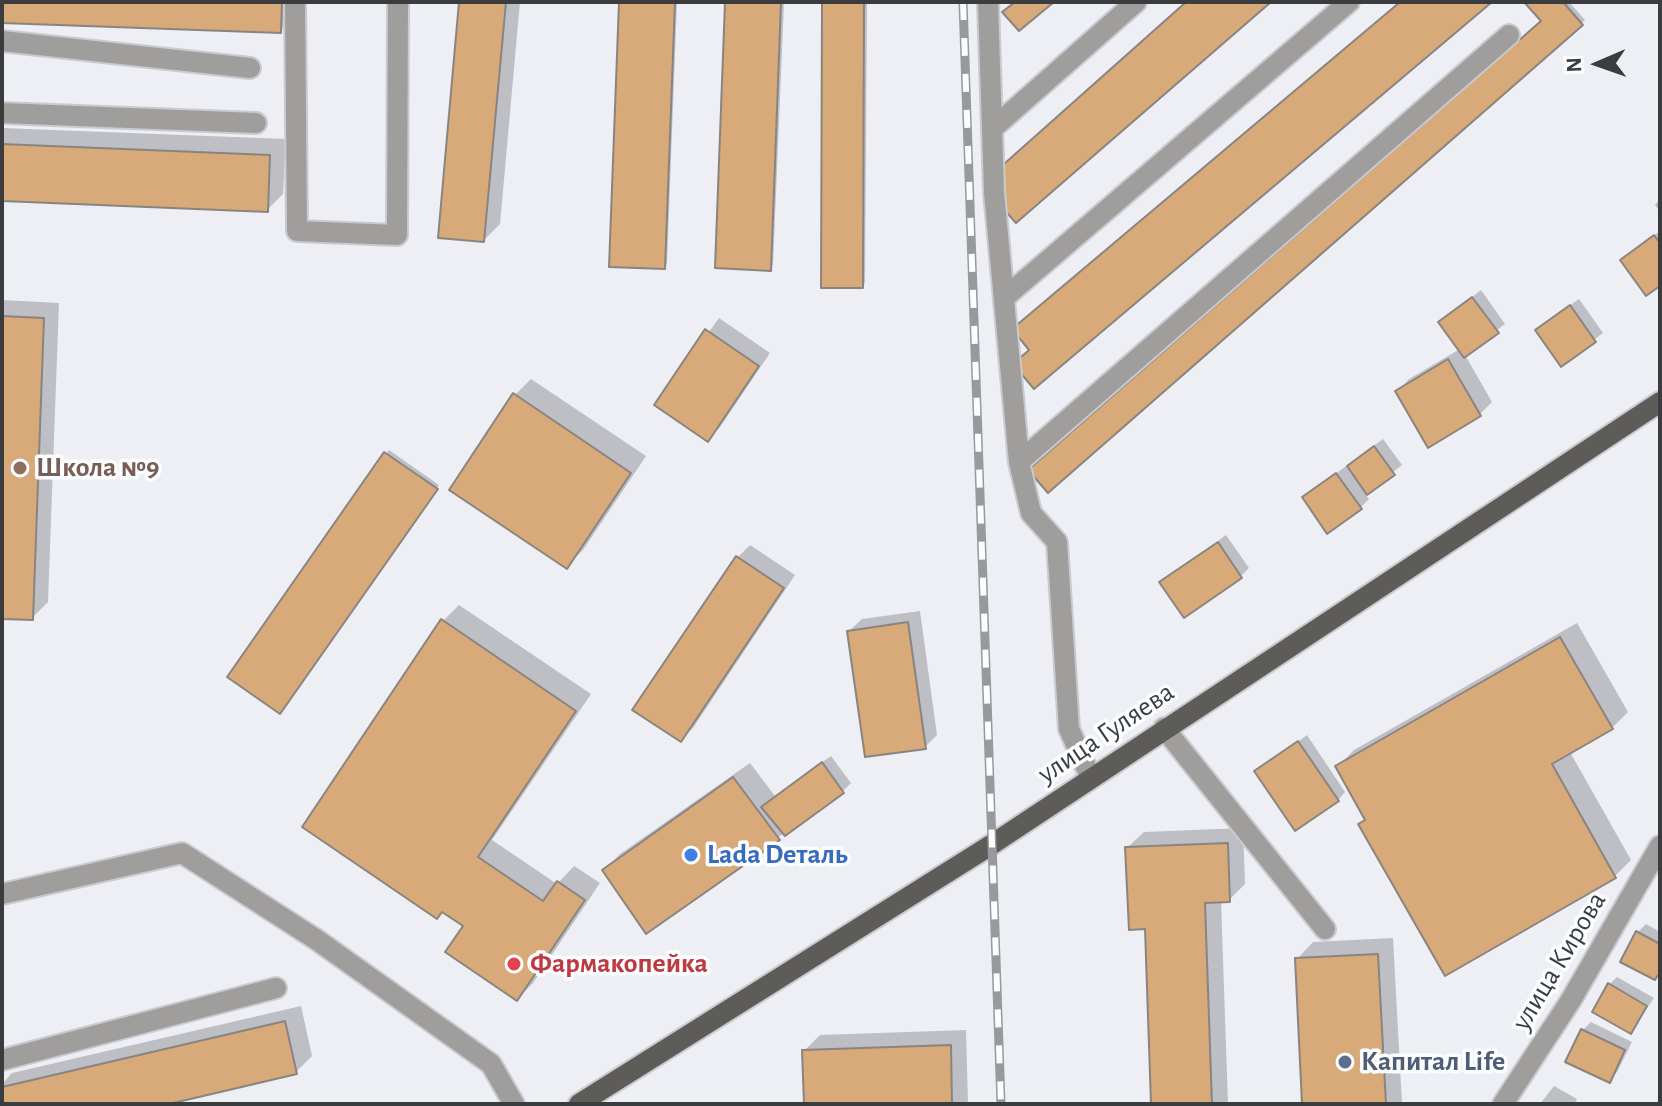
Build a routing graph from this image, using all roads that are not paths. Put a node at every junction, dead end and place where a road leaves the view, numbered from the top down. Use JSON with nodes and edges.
{"nodes":[{"id":1,"x":295,"y":2,"type":"edge"},
{"id":2,"x":398,"y":2,"type":"edge"},
{"id":3,"x":988,"y":2,"type":"edge"},
{"id":4,"x":1136,"y":2,"type":"edge"},
{"id":5,"x":1349,"y":2,"type":"edge"},
{"id":6,"x":1509,"y":35,"type":"dead end"},
{"id":7,"x":2,"y":41,"type":"edge"},
{"id":8,"x":250,"y":68,"type":"dead end"},
{"id":9,"x":2,"y":113,"type":"edge"},
{"id":10,"x":256,"y":123,"type":"dead end"},
{"id":11,"x":992,"y":129,"type":"junction"},
{"id":12,"x":1004,"y":298,"type":"junction"},
{"id":13,"x":1660,"y":402,"type":"edge"},
{"id":14,"x":1019,"y":462,"type":"junction"},
{"id":15,"x":1164,"y":728,"type":"junction"},
{"id":16,"x":1090,"y":776,"type":"junction"},
{"id":17,"x":1660,"y":846,"type":"edge"},
{"id":18,"x":2,"y":894,"type":"edge"},
{"id":19,"x":1325,"y":929,"type":"dead end"},
{"id":20,"x":276,"y":988,"type":"dead end"},
{"id":21,"x":2,"y":1060,"type":"edge"},
{"id":22,"x":514,"y":1104,"type":"edge"},
{"id":23,"x":579,"y":1104,"type":"edge"},
{"id":24,"x":1503,"y":1104,"type":"edge"}],
"edges":[{"from":1,"to":2,"type":"street"},
{"from":3,"to":11,"type":"street"},
{"from":4,"to":11,"type":"street"},
{"from":5,"to":12,"type":"street"},
{"from":6,"to":14,"type":"street"},
{"from":7,"to":8,"type":"street"},
{"from":9,"to":10,"type":"street"},
{"from":11,"to":12,"type":"street"},
{"from":12,"to":14,"type":"street"},
{"from":13,"to":15,"type":"main road","name":"улица Гуляева"},
{"from":14,"to":16,"type":"street"},
{"from":15,"to":16,"type":"main road","name":"улица Гуляева"},
{"from":15,"to":19,"type":"street"},
{"from":16,"to":23,"type":"main road","name":"улица Гуляева"},
{"from":17,"to":24,"type":"street","name":"улица Кирова"},
{"from":18,"to":22,"type":"street"},
{"from":20,"to":21,"type":"street"}]}
